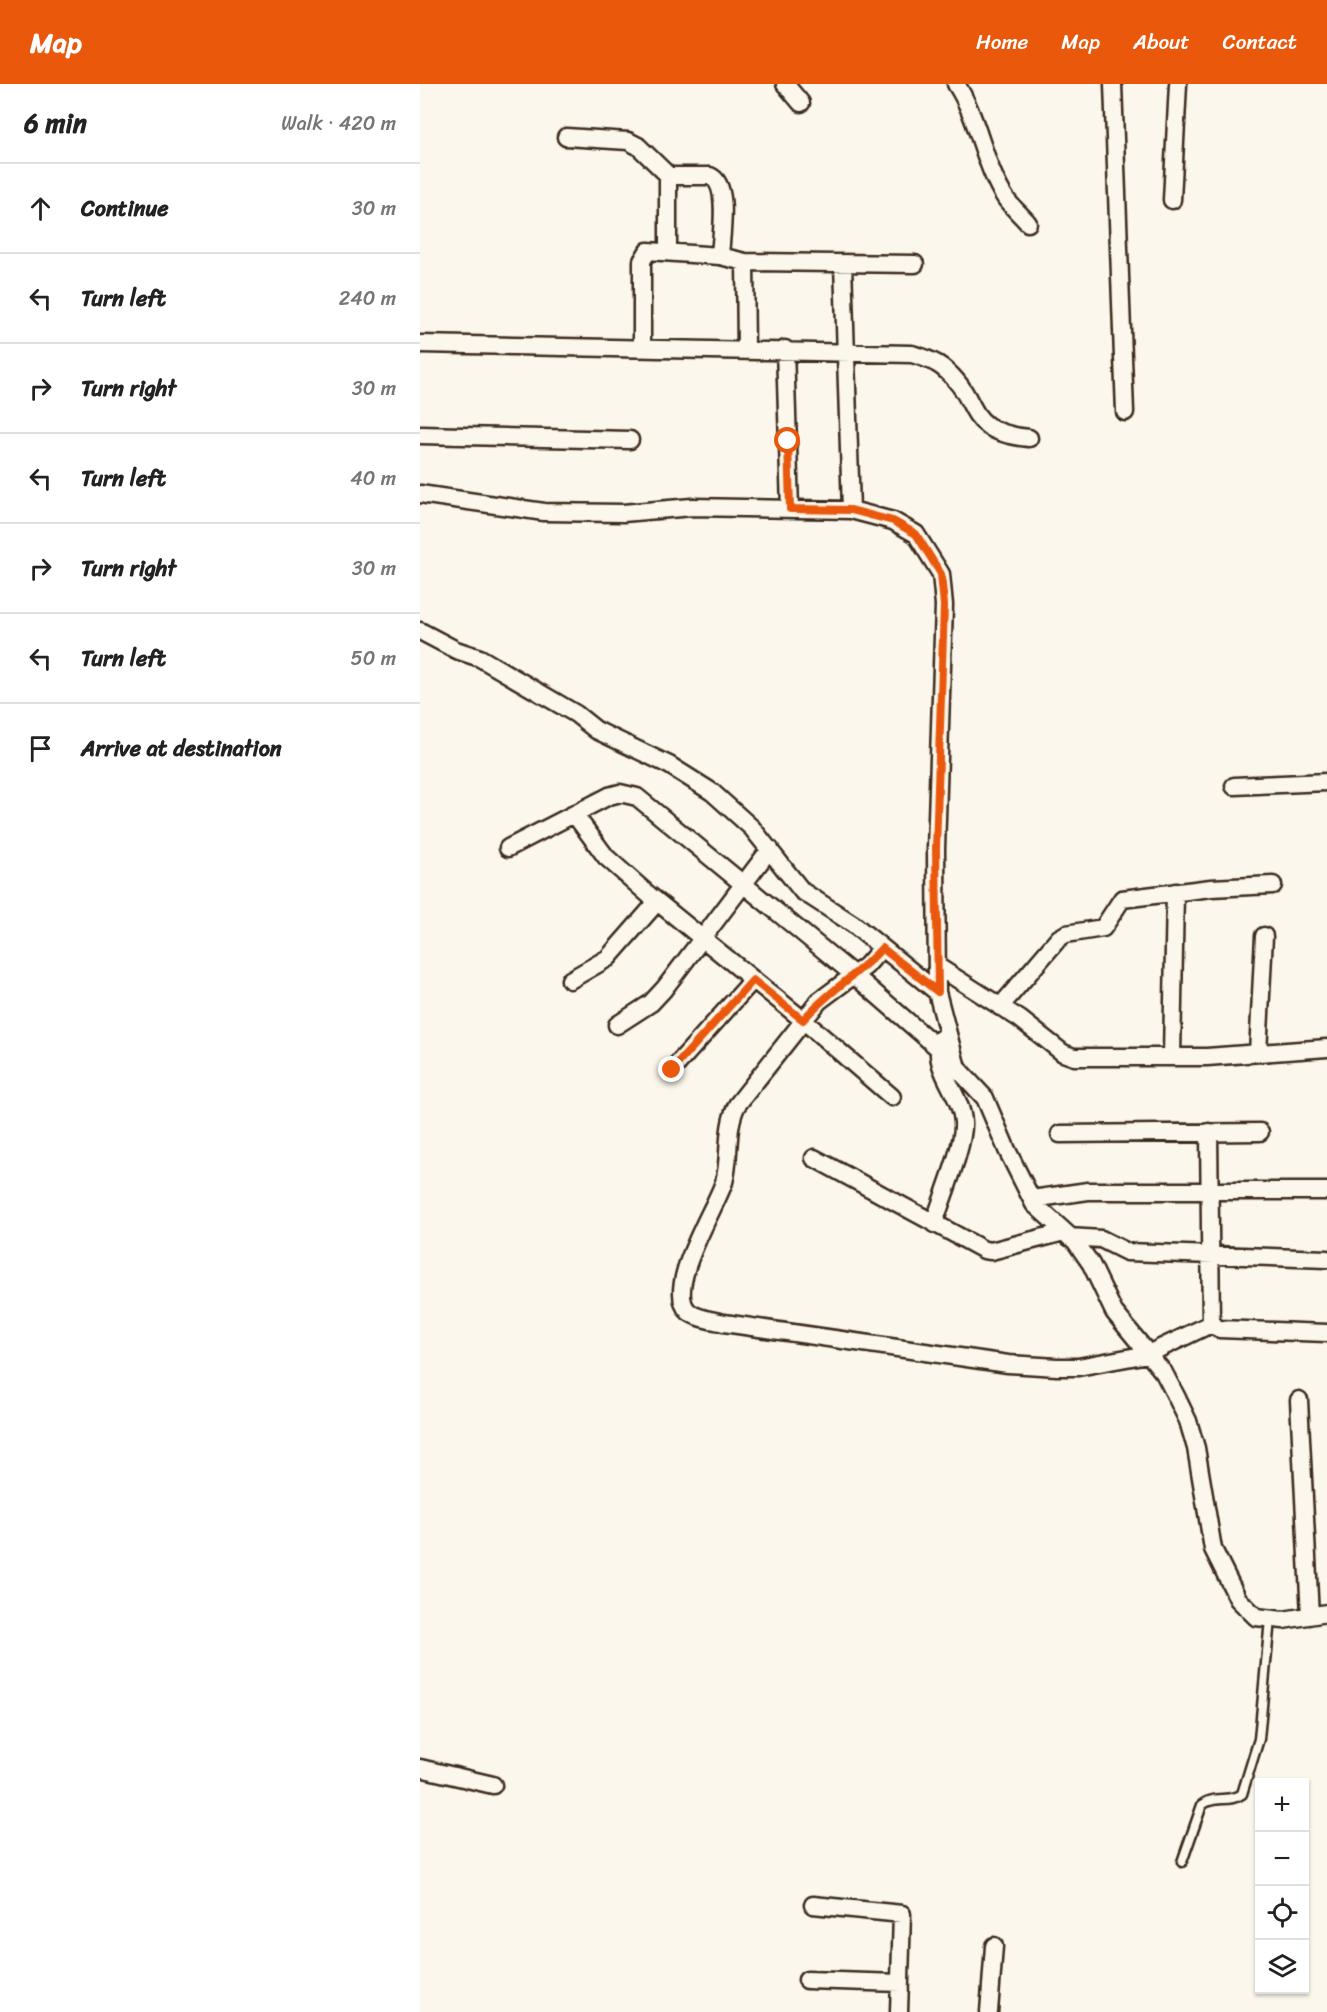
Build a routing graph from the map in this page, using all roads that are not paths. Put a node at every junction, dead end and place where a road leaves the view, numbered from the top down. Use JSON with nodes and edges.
{"nodes":[{"id":1,"x":785,"y":84,"type":"edge"},
{"id":2,"x":956,"y":84,"type":"edge"},
{"id":3,"x":968,"y":84,"type":"edge"},
{"id":4,"x":1113,"y":84,"type":"edge"},
{"id":5,"x":1178,"y":84,"type":"edge"},
{"id":6,"x":801,"y":103,"type":"dead end"},
{"id":7,"x":969,"y":104,"type":"junction"},
{"id":8,"x":566,"y":136,"type":"dead end"},
{"id":9,"x":670,"y":177,"type":"junction"},
{"id":10,"x":1172,"y":200,"type":"dead end"},
{"id":11,"x":1028,"y":223,"type":"dead end"},
{"id":12,"x":668,"y":251,"type":"junction"},
{"id":13,"x":720,"y":256,"type":"junction"},
{"id":14,"x":745,"y":262,"type":"junction"},
{"id":15,"x":843,"y":264,"type":"junction"},
{"id":16,"x":915,"y":264,"type":"dead end"},
{"id":17,"x":420,"y":344,"type":"edge"},
{"id":18,"x":642,"y":348,"type":"junction"},
{"id":19,"x":746,"y":349,"type":"junction"},
{"id":20,"x":785,"y":350,"type":"junction"},
{"id":21,"x":845,"y":351,"type":"junction"},
{"id":22,"x":1125,"y":412,"type":"dead end"},
{"id":23,"x":420,"y":435,"type":"edge"},
{"id":24,"x":1029,"y":438,"type":"dead end"},
{"id":25,"x":630,"y":440,"type":"dead end"},
{"id":26,"x":420,"y":494,"type":"edge"},
{"id":27,"x":790,"y":509,"type":"junction"},
{"id":28,"x":851,"y":510,"type":"junction"},
{"id":29,"x":420,"y":631,"type":"edge"},
{"id":30,"x":1327,"y":782,"type":"edge"},
{"id":31,"x":1234,"y":786,"type":"dead end"},
{"id":32,"x":575,"y":815,"type":"junction"},
{"id":33,"x":508,"y":848,"type":"dead end"},
{"id":34,"x":770,"y":849,"type":"junction"},
{"id":35,"x":743,"y":884,"type":"junction"},
{"id":36,"x":1273,"y":885,"type":"dead end"},
{"id":37,"x":1175,"y":892,"type":"junction"},
{"id":38,"x":657,"y":902,"type":"junction"},
{"id":39,"x":1264,"y":936,"type":"dead end"},
{"id":40,"x":702,"y":938,"type":"junction"},
{"id":41,"x":882,"y":948,"type":"junction"},
{"id":42,"x":937,"y":966,"type":"junction"},
{"id":43,"x":854,"y":975,"type":"junction"},
{"id":44,"x":570,"y":980,"type":"dead end"},
{"id":45,"x":753,"y":980,"type":"junction"},
{"id":46,"x":938,"y":992,"type":"junction"},
{"id":47,"x":1000,"y":1006,"type":"junction"},
{"id":48,"x":803,"y":1020,"type":"junction"},
{"id":49,"x":945,"y":1021,"type":"junction"},
{"id":50,"x":617,"y":1025,"type":"dead end"},
{"id":51,"x":938,"y":1048,"type":"junction"},
{"id":52,"x":1327,"y":1048,"type":"edge"},
{"id":53,"x":1257,"y":1053,"type":"junction"},
{"id":54,"x":1172,"y":1057,"type":"junction"},
{"id":55,"x":672,"y":1070,"type":"dead end"},
{"id":56,"x":892,"y":1097,"type":"dead end"},
{"id":57,"x":1209,"y":1132,"type":"junction"},
{"id":58,"x":1260,"y":1132,"type":"dead end"},
{"id":59,"x":1060,"y":1134,"type":"dead end"},
{"id":60,"x":814,"y":1158,"type":"dead end"},
{"id":61,"x":1210,"y":1191,"type":"junction"},
{"id":62,"x":1327,"y":1191,"type":"edge"},
{"id":63,"x":1032,"y":1199,"type":"junction"},
{"id":64,"x":934,"y":1224,"type":"junction"},
{"id":65,"x":1066,"y":1234,"type":"junction"},
{"id":66,"x":1209,"y":1253,"type":"junction"},
{"id":67,"x":1327,"y":1259,"type":"edge"},
{"id":68,"x":1211,"y":1324,"type":"junction"},
{"id":69,"x":1327,"y":1334,"type":"edge"},
{"id":70,"x":1148,"y":1354,"type":"junction"},
{"id":71,"x":1299,"y":1400,"type":"dead end"},
{"id":72,"x":1319,"y":1614,"type":"edge"},
{"id":73,"x":1270,"y":1619,"type":"junction"},
{"id":74,"x":420,"y":1768,"type":"edge"},
{"id":75,"x":494,"y":1785,"type":"dead end"},
{"id":76,"x":1182,"y":1862,"type":"dead end"},
{"id":77,"x":813,"y":1905,"type":"dead end"},
{"id":78,"x":994,"y":1946,"type":"dead end"},
{"id":79,"x":807,"y":1980,"type":"dead end"},
{"id":80,"x":900,"y":1983,"type":"junction"},
{"id":81,"x":899,"y":2012,"type":"edge"},
{"id":82,"x":989,"y":2012,"type":"edge"}],
"edges":[{"from":1,"to":6,"type":"street"},
{"from":2,"to":7,"type":"street"},
{"from":3,"to":7,"type":"street"},
{"from":4,"to":22,"type":"street"},
{"from":5,"to":10,"type":"street"},
{"from":7,"to":11,"type":"street"},
{"from":8,"to":9,"type":"street"},
{"from":9,"to":12,"type":"street"},
{"from":9,"to":13,"type":"street"},
{"from":12,"to":13,"type":"street"},
{"from":12,"to":18,"type":"street"},
{"from":13,"to":14,"type":"street"},
{"from":14,"to":15,"type":"street"},
{"from":14,"to":19,"type":"street"},
{"from":15,"to":16,"type":"street"},
{"from":15,"to":21,"type":"street"},
{"from":17,"to":18,"type":"street"},
{"from":18,"to":19,"type":"street"},
{"from":19,"to":20,"type":"street"},
{"from":20,"to":21,"type":"street"},
{"from":20,"to":27,"type":"street"},
{"from":21,"to":24,"type":"street"},
{"from":21,"to":28,"type":"street"},
{"from":23,"to":25,"type":"street"},
{"from":26,"to":27,"type":"street"},
{"from":27,"to":28,"type":"street"},
{"from":28,"to":42,"type":"street"},
{"from":29,"to":34,"type":"street"},
{"from":30,"to":31,"type":"street"},
{"from":32,"to":33,"type":"street"},
{"from":32,"to":35,"type":"street"},
{"from":32,"to":38,"type":"street"},
{"from":34,"to":35,"type":"street"},
{"from":34,"to":41,"type":"street"},
{"from":35,"to":40,"type":"street"},
{"from":35,"to":43,"type":"street"},
{"from":36,"to":37,"type":"street"},
{"from":37,"to":47,"type":"street"},
{"from":37,"to":54,"type":"street"},
{"from":38,"to":40,"type":"street"},
{"from":38,"to":44,"type":"street"},
{"from":39,"to":53,"type":"street"},
{"from":40,"to":45,"type":"street"},
{"from":40,"to":50,"type":"street"},
{"from":41,"to":43,"type":"street"},
{"from":41,"to":46,"type":"street"},
{"from":42,"to":46,"type":"street"},
{"from":42,"to":47,"type":"street"},
{"from":43,"to":48,"type":"street"},
{"from":43,"to":51,"type":"street"},
{"from":45,"to":48,"type":"street"},
{"from":45,"to":55,"type":"street"},
{"from":46,"to":49,"type":"street"},
{"from":47,"to":54,"type":"street"},
{"from":48,"to":56,"type":"street"},
{"from":48,"to":70,"type":"street"},
{"from":49,"to":51,"type":"street"},
{"from":49,"to":63,"type":"street"},
{"from":51,"to":64,"type":"street"},
{"from":52,"to":53,"type":"street"},
{"from":53,"to":54,"type":"street"},
{"from":57,"to":58,"type":"street"},
{"from":57,"to":59,"type":"street"},
{"from":57,"to":61,"type":"street"},
{"from":60,"to":64,"type":"street"},
{"from":61,"to":62,"type":"street"},
{"from":61,"to":63,"type":"street"},
{"from":61,"to":66,"type":"street"},
{"from":63,"to":65,"type":"street"},
{"from":64,"to":65,"type":"street"},
{"from":65,"to":66,"type":"street"},
{"from":65,"to":70,"type":"street"},
{"from":66,"to":67,"type":"street"},
{"from":66,"to":68,"type":"street"},
{"from":68,"to":69,"type":"street"},
{"from":68,"to":70,"type":"street"},
{"from":70,"to":73,"type":"street"},
{"from":71,"to":72,"type":"street"},
{"from":72,"to":73,"type":"street"},
{"from":73,"to":76,"type":"lane"},
{"from":74,"to":75,"type":"street"},
{"from":77,"to":80,"type":"street"},
{"from":78,"to":82,"type":"street"},
{"from":79,"to":80,"type":"street"},
{"from":80,"to":81,"type":"street"}]}
